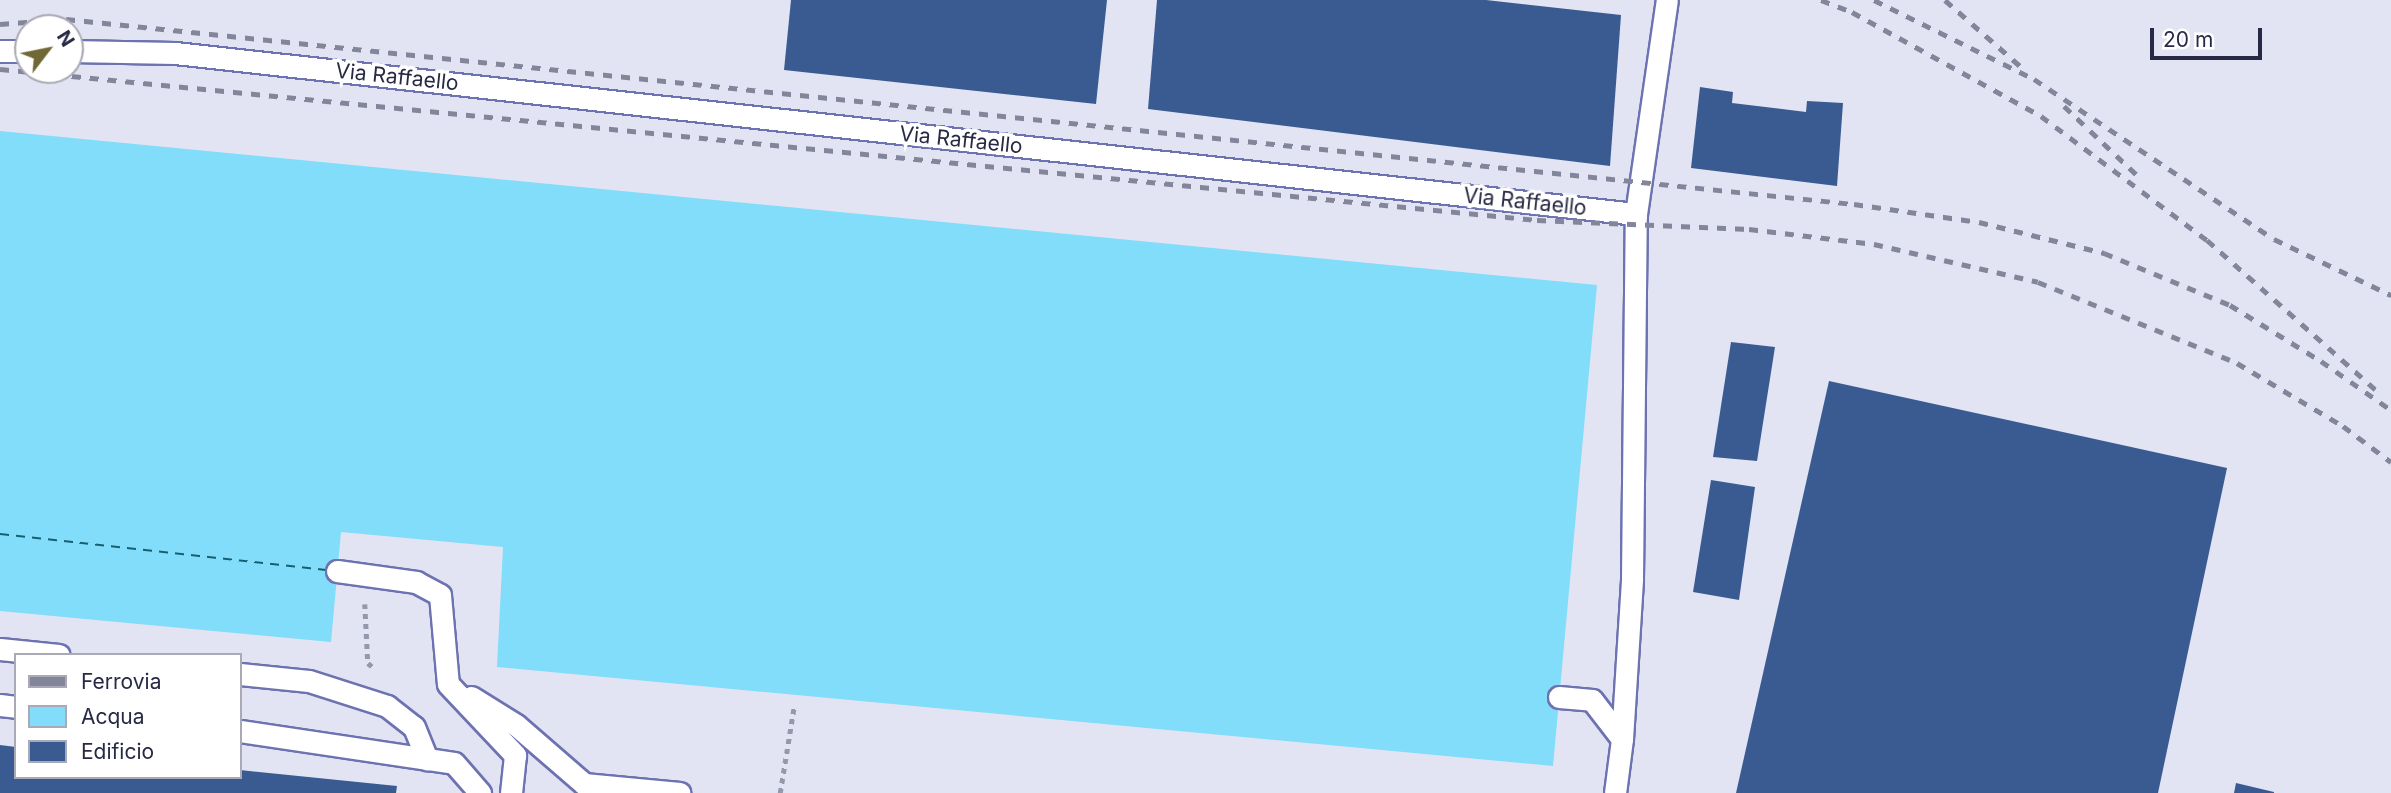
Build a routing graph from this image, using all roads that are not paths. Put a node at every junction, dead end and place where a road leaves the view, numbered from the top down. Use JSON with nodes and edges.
{"nodes":[{"id":1,"x":1667,"y":0,"type":"edge"},
{"id":2,"x":84,"y":51,"type":"edge"},
{"id":3,"x":1636,"y":214,"type":"junction"},
{"id":4,"x":337,"y":571,"type":"dead end"},
{"id":5,"x":0,"y":649,"type":"edge"},
{"id":6,"x":39,"y":653,"type":"edge"},
{"id":7,"x":242,"y":674,"type":"edge"},
{"id":8,"x":448,"y":684,"type":"junction"},
{"id":9,"x":1559,"y":697,"type":"dead end"},
{"id":10,"x":242,"y":731,"type":"edge"},
{"id":11,"x":1622,"y":739,"type":"junction"},
{"id":12,"x":427,"y":760,"type":"junction"},
{"id":13,"x":480,"y":793,"type":"edge"},
{"id":14,"x":510,"y":793,"type":"edge"},
{"id":15,"x":680,"y":793,"type":"edge"},
{"id":16,"x":1615,"y":793,"type":"edge"}],
"edges":[{"from":1,"to":3,"type":"lane"},
{"from":2,"to":3,"type":"lane","name":"Via Raffaello"},
{"from":3,"to":11,"type":"lane"},
{"from":4,"to":8,"type":"lane"},
{"from":5,"to":6,"type":"lane"},
{"from":7,"to":12,"type":"lane"},
{"from":8,"to":14,"type":"lane"},
{"from":8,"to":15,"type":"lane"},
{"from":9,"to":11,"type":"lane"},
{"from":10,"to":12,"type":"lane"},
{"from":11,"to":16,"type":"lane"},
{"from":12,"to":13,"type":"lane"}]}
